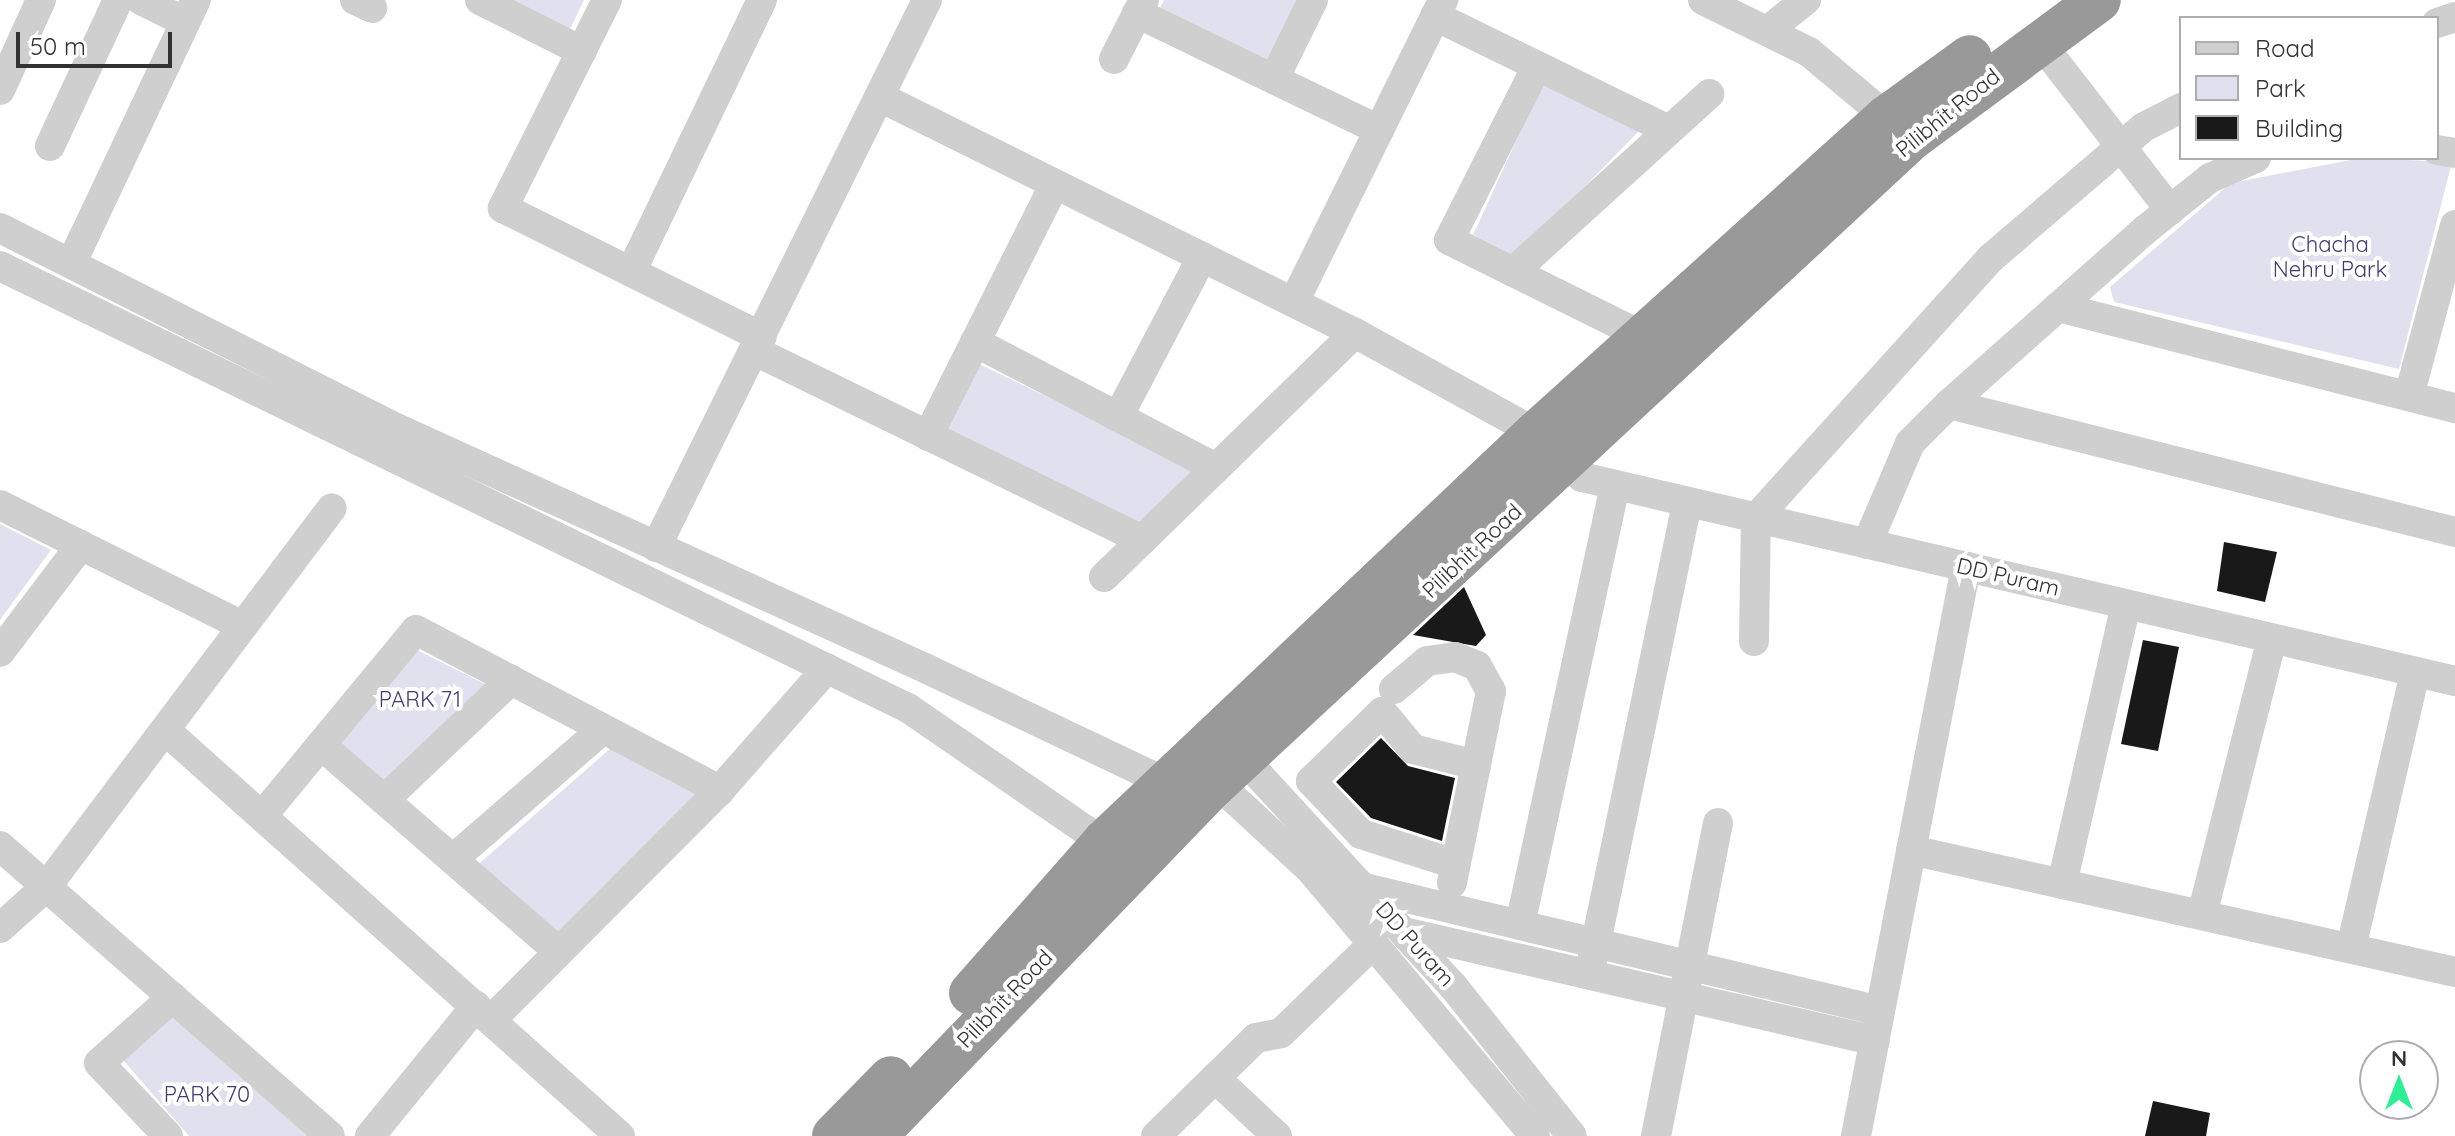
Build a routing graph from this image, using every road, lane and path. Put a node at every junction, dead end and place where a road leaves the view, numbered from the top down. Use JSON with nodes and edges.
{"nodes":[{"id":1,"x":41,"y":0,"type":"edge"},
{"id":2,"x":118,"y":0,"type":"edge"},
{"id":3,"x":141,"y":0,"type":"edge"},
{"id":4,"x":480,"y":0,"type":"edge"},
{"id":5,"x":607,"y":0,"type":"edge"},
{"id":6,"x":762,"y":0,"type":"edge"},
{"id":7,"x":927,"y":0,"type":"edge"},
{"id":8,"x":1313,"y":0,"type":"edge"},
{"id":9,"x":1703,"y":0,"type":"edge"},
{"id":10,"x":1806,"y":0,"type":"edge"},
{"id":11,"x":2049,"y":0,"type":"edge"},
{"id":12,"x":2099,"y":0,"type":"edge"},
{"id":13,"x":1140,"y":6,"type":"edge"},
{"id":14,"x":1439,"y":8,"type":"edge"},
{"id":15,"x":190,"y":11,"type":"edge"},
{"id":16,"x":1767,"y":31,"type":"junction"},
{"id":17,"x":2039,"y":41,"type":"junction"},
{"id":18,"x":582,"y":51,"type":"junction"},
{"id":19,"x":1114,"y":59,"type":"dead end"},
{"id":20,"x":1537,"y":66,"type":"junction"},
{"id":21,"x":1274,"y":79,"type":"junction"},
{"id":22,"x":0,"y":90,"type":"edge"},
{"id":23,"x":1709,"y":94,"type":"dead end"},
{"id":24,"x":880,"y":97,"type":"junction"},
{"id":25,"x":2179,"y":109,"type":"edge"},
{"id":26,"x":1899,"y":128,"type":"junction"},
{"id":27,"x":1379,"y":130,"type":"junction"},
{"id":28,"x":1669,"y":130,"type":"junction"},
{"id":29,"x":50,"y":146,"type":"dead end"},
{"id":30,"x":2121,"y":148,"type":"junction"},
{"id":31,"x":2251,"y":160,"type":"edge"},
{"id":32,"x":1055,"y":184,"type":"junction"},
{"id":33,"x":2170,"y":210,"type":"junction"},
{"id":34,"x":2455,"y":225,"type":"edge"},
{"id":35,"x":0,"y":228,"type":"edge"},
{"id":36,"x":1202,"y":257,"type":"junction"},
{"id":37,"x":72,"y":262,"type":"junction"},
{"id":38,"x":0,"y":266,"type":"edge"},
{"id":39,"x":631,"y":272,"type":"junction"},
{"id":40,"x":1513,"y":272,"type":"junction"},
{"id":41,"x":1294,"y":302,"type":"junction"},
{"id":42,"x":2058,"y":307,"type":"junction"},
{"id":43,"x":1355,"y":333,"type":"junction"},
{"id":44,"x":1644,"y":337,"type":"junction"},
{"id":45,"x":975,"y":342,"type":"junction"},
{"id":46,"x":758,"y":344,"type":"junction"},
{"id":47,"x":2409,"y":396,"type":"junction"},
{"id":48,"x":1949,"y":404,"type":"junction"},
{"id":49,"x":2455,"y":408,"type":"edge"},
{"id":50,"x":1118,"y":417,"type":"junction"},
{"id":51,"x":1536,"y":433,"type":"junction"},
{"id":52,"x":928,"y":436,"type":"junction"},
{"id":53,"x":1566,"y":463,"type":"junction"},
{"id":54,"x":1216,"y":468,"type":"junction"},
{"id":55,"x":1615,"y":485,"type":"junction"},
{"id":56,"x":1687,"y":502,"type":"junction"},
{"id":57,"x":0,"y":505,"type":"edge"},
{"id":58,"x":332,"y":508,"type":"dead end"},
{"id":59,"x":1756,"y":518,"type":"junction"},
{"id":60,"x":2455,"y":532,"type":"edge"},
{"id":61,"x":1142,"y":540,"type":"junction"},
{"id":62,"x":1867,"y":544,"type":"junction"},
{"id":63,"x":81,"y":545,"type":"junction"},
{"id":64,"x":656,"y":547,"type":"junction"},
{"id":65,"x":1966,"y":567,"type":"junction"},
{"id":66,"x":1104,"y":577,"type":"dead end"},
{"id":67,"x":2126,"y":605,"type":"junction"},
{"id":68,"x":243,"y":626,"type":"junction"},
{"id":69,"x":2272,"y":639,"type":"junction"},
{"id":70,"x":1754,"y":641,"type":"dead end"},
{"id":71,"x":0,"y":652,"type":"edge"},
{"id":72,"x":827,"y":668,"type":"junction"},
{"id":73,"x":2415,"y":672,"type":"junction"},
{"id":74,"x":511,"y":680,"type":"junction"},
{"id":75,"x":2455,"y":681,"type":"edge"},
{"id":76,"x":1394,"y":689,"type":"dead end"},
{"id":77,"x":603,"y":729,"type":"junction"},
{"id":78,"x":165,"y":730,"type":"junction"},
{"id":79,"x":321,"y":745,"type":"junction"},
{"id":80,"x":1476,"y":765,"type":"junction"},
{"id":81,"x":1206,"y":772,"type":"junction"},
{"id":82,"x":720,"y":790,"type":"junction"},
{"id":83,"x":384,"y":800,"type":"junction"},
{"id":84,"x":262,"y":816,"type":"junction"},
{"id":85,"x":1718,"y":823,"type":"dead end"},
{"id":86,"x":0,"y":846,"type":"edge"},
{"id":87,"x":1911,"y":850,"type":"junction"},
{"id":88,"x":1118,"y":853,"type":"junction"},
{"id":89,"x":453,"y":859,"type":"junction"},
{"id":90,"x":1455,"y":864,"type":"junction"},
{"id":91,"x":2062,"y":884,"type":"junction"},
{"id":92,"x":47,"y":886,"type":"junction"},
{"id":93,"x":1365,"y":888,"type":"junction"},
{"id":94,"x":1449,"y":908,"type":"junction"},
{"id":95,"x":2202,"y":915,"type":"junction"},
{"id":96,"x":1520,"y":925,"type":"junction"},
{"id":97,"x":0,"y":928,"type":"edge"},
{"id":98,"x":1404,"y":932,"type":"junction"},
{"id":99,"x":1374,"y":943,"type":"junction"},
{"id":100,"x":1595,"y":944,"type":"junction"},
{"id":101,"x":2351,"y":948,"type":"junction"},
{"id":102,"x":559,"y":952,"type":"junction"},
{"id":103,"x":1687,"y":965,"type":"junction"},
{"id":104,"x":2455,"y":972,"type":"edge"},
{"id":105,"x":1589,"y":974,"type":"junction"},
{"id":106,"x":1682,"y":995,"type":"junction"},
{"id":107,"x":173,"y":997,"type":"junction"},
{"id":108,"x":484,"y":1013,"type":"junction"},
{"id":109,"x":1877,"y":1026,"type":"junction"},
{"id":110,"x":1215,"y":1078,"type":"junction"},
{"id":111,"x":168,"y":1136,"type":"edge"},
{"id":112,"x":330,"y":1136,"type":"edge"},
{"id":113,"x":370,"y":1136,"type":"edge"},
{"id":114,"x":620,"y":1136,"type":"edge"},
{"id":115,"x":834,"y":1136,"type":"edge"},
{"id":116,"x":875,"y":1136,"type":"edge"},
{"id":117,"x":1156,"y":1136,"type":"edge"},
{"id":118,"x":1277,"y":1136,"type":"edge"},
{"id":119,"x":1535,"y":1136,"type":"edge"},
{"id":120,"x":1572,"y":1136,"type":"edge"},
{"id":121,"x":1656,"y":1136,"type":"edge"},
{"id":122,"x":1856,"y":1136,"type":"edge"}],
"edges":[{"from":1,"to":22,"type":"street"},
{"from":2,"to":29,"type":"street"},
{"from":3,"to":15,"type":"street"},
{"from":4,"to":18,"type":"street"},
{"from":5,"to":18,"type":"street"},
{"from":6,"to":39,"type":"street"},
{"from":7,"to":24,"type":"street"},
{"from":8,"to":21,"type":"street"},
{"from":9,"to":16,"type":"street"},
{"from":10,"to":16,"type":"street"},
{"from":11,"to":26,"type":"highway"},
{"from":12,"to":17,"type":"highway","name":"Pilibhit Road"},
{"from":13,"to":19,"type":"street"},
{"from":13,"to":21,"type":"street"},
{"from":14,"to":20,"type":"street"},
{"from":14,"to":27,"type":"street"},
{"from":15,"to":37,"type":"street"},
{"from":16,"to":26,"type":"street"},
{"from":17,"to":26,"type":"highway","name":"Pilibhit Road"},
{"from":17,"to":30,"type":"street"},
{"from":18,"to":39,"type":"street"},
{"from":20,"to":28,"type":"street"},
{"from":20,"to":40,"type":"street"},
{"from":21,"to":27,"type":"street"},
{"from":23,"to":28,"type":"street"},
{"from":24,"to":32,"type":"street","name":"DD Puram"},
{"from":24,"to":46,"type":"street"},
{"from":25,"to":30,"type":"street"},
{"from":26,"to":44,"type":"highway"},
{"from":26,"to":53,"type":"highway","name":"Pilibhit Road"},
{"from":27,"to":41,"type":"street"},
{"from":28,"to":40,"type":"street"},
{"from":30,"to":33,"type":"street"},
{"from":30,"to":59,"type":"street"},
{"from":31,"to":33,"type":"street"},
{"from":32,"to":36,"type":"street","name":"DD Puram"},
{"from":32,"to":45,"type":"street"},
{"from":33,"to":42,"type":"street"},
{"from":34,"to":47,"type":"street"},
{"from":35,"to":37,"type":"street"},
{"from":36,"to":41,"type":"street","name":"DD Puram"},
{"from":36,"to":50,"type":"street"},
{"from":37,"to":64,"type":"street"},
{"from":38,"to":72,"type":"street"},
{"from":39,"to":46,"type":"street"},
{"from":40,"to":44,"type":"street"},
{"from":41,"to":43,"type":"street","name":"DD Puram"},
{"from":42,"to":47,"type":"street"},
{"from":42,"to":48,"type":"street"},
{"from":43,"to":51,"type":"street","name":"DD Puram"},
{"from":43,"to":54,"type":"street"},
{"from":44,"to":51,"type":"highway"},
{"from":45,"to":50,"type":"street"},
{"from":45,"to":52,"type":"street"},
{"from":46,"to":52,"type":"street"},
{"from":46,"to":64,"type":"street"},
{"from":47,"to":49,"type":"street"},
{"from":48,"to":60,"type":"street"},
{"from":48,"to":62,"type":"street"},
{"from":50,"to":54,"type":"street"},
{"from":51,"to":53,"type":"street","name":"DD Puram"},
{"from":51,"to":81,"type":"highway"},
{"from":52,"to":61,"type":"street"},
{"from":53,"to":55,"type":"street","name":"DD Puram"},
{"from":53,"to":81,"type":"highway","name":"Pilibhit Road"},
{"from":54,"to":61,"type":"street"},
{"from":55,"to":56,"type":"street","name":"DD Puram"},
{"from":55,"to":96,"type":"street"},
{"from":56,"to":59,"type":"street","name":"DD Puram"},
{"from":56,"to":100,"type":"street"},
{"from":57,"to":63,"type":"street"},
{"from":58,"to":68,"type":"street"},
{"from":59,"to":62,"type":"street","name":"DD Puram"},
{"from":59,"to":70,"type":"street"},
{"from":61,"to":66,"type":"street"},
{"from":62,"to":65,"type":"street","name":"DD Puram"},
{"from":63,"to":68,"type":"street"},
{"from":63,"to":71,"type":"street"},
{"from":64,"to":81,"type":"street"},
{"from":65,"to":67,"type":"street","name":"DD Puram"},
{"from":65,"to":87,"type":"street"},
{"from":67,"to":69,"type":"street","name":"DD Puram"},
{"from":67,"to":91,"type":"street"},
{"from":68,"to":78,"type":"street"},
{"from":69,"to":73,"type":"street","name":"DD Puram"},
{"from":69,"to":95,"type":"street"},
{"from":72,"to":82,"type":"street"},
{"from":72,"to":88,"type":"street"},
{"from":73,"to":75,"type":"street","name":"DD Puram"},
{"from":73,"to":101,"type":"street"},
{"from":74,"to":77,"type":"street"},
{"from":74,"to":79,"type":"street"},
{"from":74,"to":83,"type":"street"},
{"from":76,"to":80,"type":"street"},
{"from":77,"to":82,"type":"street"},
{"from":77,"to":89,"type":"street"},
{"from":78,"to":84,"type":"street"},
{"from":78,"to":92,"type":"street"},
{"from":79,"to":83,"type":"street"},
{"from":79,"to":84,"type":"street"},
{"from":80,"to":90,"type":"street"},
{"from":80,"to":90,"type":"street"},
{"from":81,"to":88,"type":"highway","name":"Pilibhit Road"},
{"from":81,"to":93,"type":"street","name":"DD Puram"},
{"from":81,"to":99,"type":"street","name":"DD Puram"},
{"from":82,"to":102,"type":"street"},
{"from":83,"to":89,"type":"street"},
{"from":84,"to":108,"type":"street"},
{"from":85,"to":103,"type":"street"},
{"from":86,"to":92,"type":"street"},
{"from":87,"to":91,"type":"street"},
{"from":87,"to":109,"type":"street"},
{"from":88,"to":115,"type":"highway"},
{"from":88,"to":116,"type":"highway","name":"Pilibhit Road"},
{"from":89,"to":102,"type":"street"},
{"from":90,"to":94,"type":"street"},
{"from":91,"to":95,"type":"street"},
{"from":92,"to":97,"type":"street"},
{"from":92,"to":107,"type":"street"},
{"from":93,"to":94,"type":"street"},
{"from":93,"to":98,"type":"street","name":"DD Puram"},
{"from":94,"to":96,"type":"street"},
{"from":95,"to":101,"type":"street"},
{"from":96,"to":100,"type":"street"},
{"from":98,"to":105,"type":"street"},
{"from":98,"to":120,"type":"street","name":"DD Puram"},
{"from":99,"to":110,"type":"street"},
{"from":99,"to":119,"type":"street","name":"DD Puram"},
{"from":100,"to":103,"type":"street"},
{"from":100,"to":105,"type":"street"},
{"from":101,"to":104,"type":"street"},
{"from":102,"to":108,"type":"street"},
{"from":103,"to":106,"type":"street"},
{"from":103,"to":109,"type":"street"},
{"from":105,"to":106,"type":"street"},
{"from":106,"to":109,"type":"street"},
{"from":106,"to":121,"type":"street"},
{"from":107,"to":111,"type":"street"},
{"from":107,"to":112,"type":"street"},
{"from":108,"to":113,"type":"street"},
{"from":108,"to":114,"type":"street"},
{"from":109,"to":122,"type":"street"},
{"from":110,"to":117,"type":"street"},
{"from":110,"to":118,"type":"street"}]}
